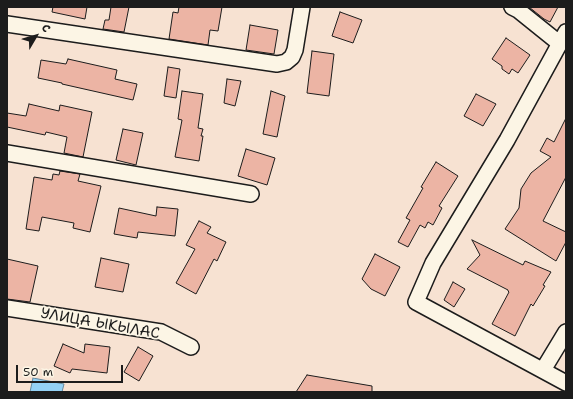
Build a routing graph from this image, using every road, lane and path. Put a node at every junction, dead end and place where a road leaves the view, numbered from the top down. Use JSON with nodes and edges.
{"nodes":[{"id":1,"x":302,"y":7,"type":"edge"},
{"id":2,"x":512,"y":7,"type":"edge"},
{"id":3,"x":7,"y":24,"type":"edge"},
{"id":4,"x":563,"y":38,"type":"edge"},
{"id":5,"x":7,"y":153,"type":"edge"},
{"id":6,"x":252,"y":194,"type":"dead end"},
{"id":7,"x":7,"y":308,"type":"edge"},
{"id":8,"x":566,"y":332,"type":"edge"},
{"id":9,"x":191,"y":347,"type":"dead end"},
{"id":10,"x":542,"y":370,"type":"junction"},
{"id":11,"x":566,"y":383,"type":"edge"}],
"edges":[{"from":1,"to":3,"type":"street"},
{"from":2,"to":4,"type":"street"},
{"from":4,"to":10,"type":"street"},
{"from":5,"to":6,"type":"street"},
{"from":7,"to":9,"type":"street","name":"УЛИЦА ЫКЫЛАС"},
{"from":8,"to":10,"type":"street"},
{"from":10,"to":11,"type":"street"}]}
